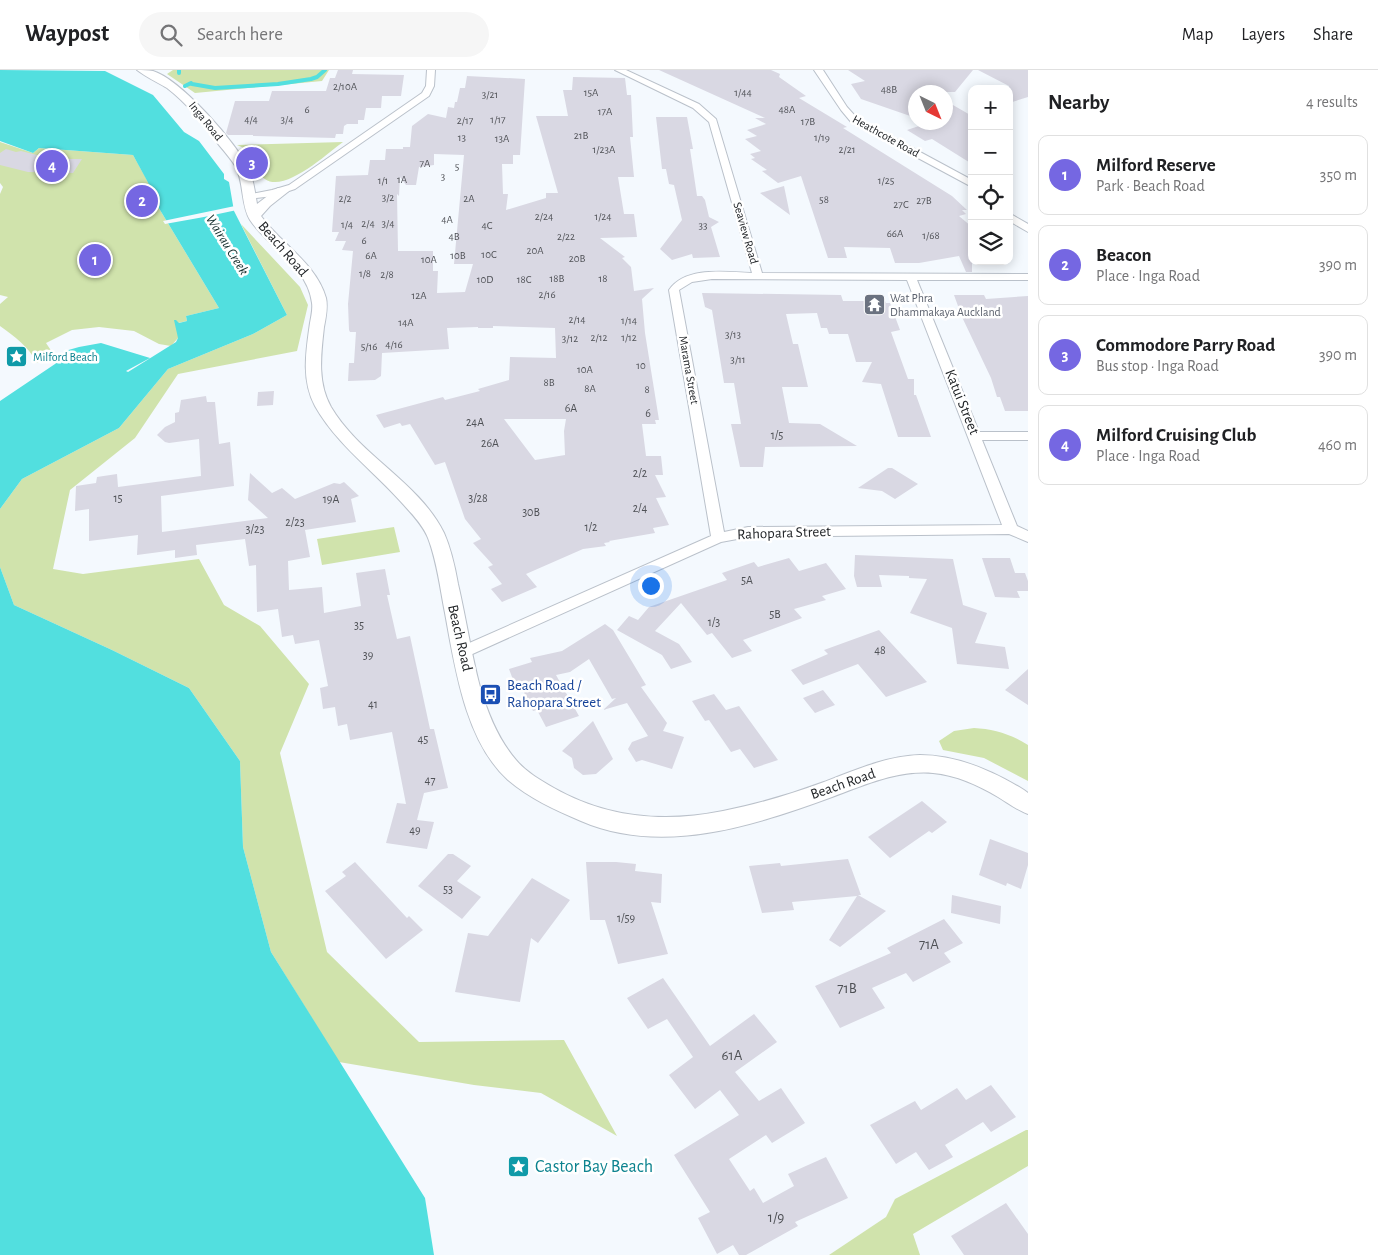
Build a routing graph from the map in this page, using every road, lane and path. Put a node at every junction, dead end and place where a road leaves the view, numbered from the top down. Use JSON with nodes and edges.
{"nodes":[{"id":1,"x":143,"y":70,"type":"edge"},
{"id":2,"x":431,"y":70,"type":"edge"},
{"id":3,"x":619,"y":70,"type":"edge"},
{"id":4,"x":818,"y":70,"type":"edge"},
{"id":5,"x":299,"y":182,"type":"junction"},
{"id":6,"x":968,"y":182,"type":"edge"},
{"id":7,"x":283,"y":191,"type":"junction"},
{"id":8,"x":248,"y":194,"type":"junction"},
{"id":9,"x":254,"y":216,"type":"junction"},
{"id":10,"x":1013,"y":219,"type":"edge"},
{"id":11,"x":1028,"y":229,"type":"edge"},
{"id":12,"x":758,"y":276,"type":"junction"},
{"id":13,"x":911,"y":277,"type":"junction"},
{"id":14,"x":1028,"y":277,"type":"edge"},
{"id":15,"x":975,"y":436,"type":"junction"},
{"id":16,"x":1028,"y":436,"type":"edge"},
{"id":17,"x":1011,"y":529,"type":"junction"},
{"id":18,"x":1028,"y":537,"type":"edge"},
{"id":19,"x":718,"y":538,"type":"junction"},
{"id":20,"x":463,"y":652,"type":"junction"},
{"id":21,"x":1028,"y":806,"type":"edge"}],
"edges":[{"from":1,"to":8,"type":"main road","name":"Inga Road"},
{"from":2,"to":5,"type":"street"},
{"from":3,"to":12,"type":"street","name":"Seaview Road"},
{"from":4,"to":6,"type":"street","name":"Heathcote Road"},
{"from":5,"to":7,"type":"street"},
{"from":5,"to":8,"type":"street"},
{"from":7,"to":8,"type":"street"},
{"from":7,"to":9,"type":"main road"},
{"from":8,"to":9,"type":"main road","name":"Beach Road"},
{"from":9,"to":20,"type":"main road","name":"Beach Road"},
{"from":10,"to":11,"type":"street"},
{"from":12,"to":13,"type":"street","name":"Seaview Road"},
{"from":12,"to":19,"type":"street","name":"Marama Street"},
{"from":13,"to":14,"type":"street","name":"Seaview Road"},
{"from":13,"to":15,"type":"street","name":"Katui Street"},
{"from":15,"to":16,"type":"street"},
{"from":15,"to":17,"type":"street","name":"Katui Street"},
{"from":17,"to":18,"type":"street"},
{"from":17,"to":19,"type":"street","name":"Rahopara Street"},
{"from":19,"to":20,"type":"street","name":"Rahopara Street"},
{"from":20,"to":21,"type":"main road","name":"Beach Road"}]}
